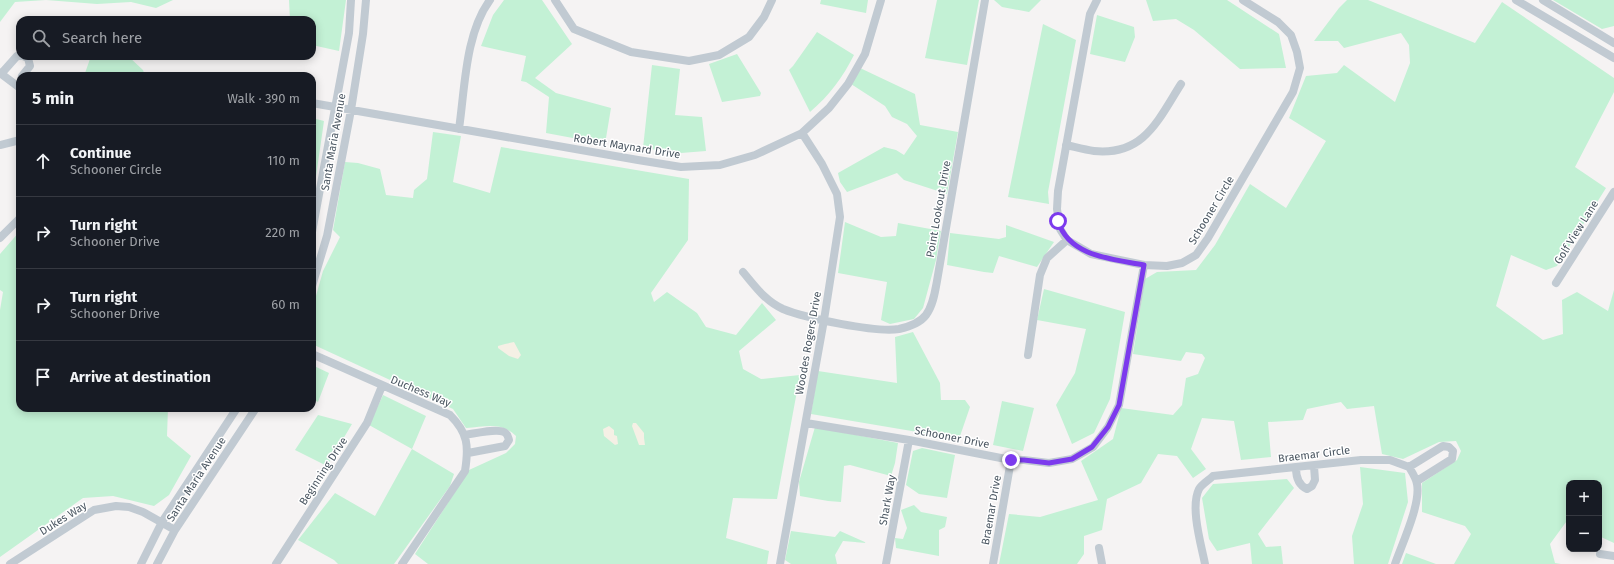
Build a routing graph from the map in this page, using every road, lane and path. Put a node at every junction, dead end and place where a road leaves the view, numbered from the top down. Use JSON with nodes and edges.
{"nodes":[{"id":1,"x":351,"y":0,"type":"edge"},
{"id":2,"x":366,"y":0,"type":"edge"},
{"id":3,"x":490,"y":0,"type":"edge"},
{"id":4,"x":555,"y":0,"type":"edge"},
{"id":5,"x":772,"y":0,"type":"edge"},
{"id":6,"x":881,"y":0,"type":"edge"},
{"id":7,"x":985,"y":0,"type":"edge"},
{"id":8,"x":1097,"y":0,"type":"edge"},
{"id":9,"x":1243,"y":0,"type":"edge"},
{"id":10,"x":1516,"y":0,"type":"edge"},
{"id":11,"x":1542,"y":0,"type":"edge"},
{"id":12,"x":1614,"y":44,"type":"edge"},
{"id":13,"x":16,"y":56,"type":"edge"},
{"id":14,"x":1611,"y":57,"type":"edge"},
{"id":15,"x":28,"y":60,"type":"edge"},
{"id":16,"x":25,"y":72,"type":"edge"},
{"id":17,"x":1,"y":73,"type":"edge"},
{"id":18,"x":16,"y":83,"type":"edge"},
{"id":19,"x":1181,"y":84,"type":"dead end"},
{"id":20,"x":316,"y":104,"type":"edge"},
{"id":21,"x":336,"y":108,"type":"junction"},
{"id":22,"x":351,"y":110,"type":"junction"},
{"id":23,"x":459,"y":129,"type":"junction"},
{"id":24,"x":802,"y":133,"type":"junction"},
{"id":25,"x":16,"y":141,"type":"edge"},
{"id":26,"x":0,"y":145,"type":"edge"},
{"id":27,"x":1066,"y":145,"type":"junction"},
{"id":28,"x":1614,"y":192,"type":"edge"},
{"id":29,"x":316,"y":211,"type":"edge"},
{"id":30,"x":16,"y":222,"type":"edge"},
{"id":31,"x":0,"y":238,"type":"edge"},
{"id":32,"x":1067,"y":240,"type":"junction"},
{"id":33,"x":1144,"y":265,"type":"junction"},
{"id":34,"x":743,"y":272,"type":"dead end"},
{"id":35,"x":316,"y":273,"type":"edge"},
{"id":36,"x":1556,"y":283,"type":"dead end"},
{"id":37,"x":824,"y":320,"type":"junction"},
{"id":38,"x":1028,"y":355,"type":"dead end"},
{"id":39,"x":316,"y":356,"type":"edge"},
{"id":40,"x":382,"y":386,"type":"junction"},
{"id":41,"x":234,"y":412,"type":"edge"},
{"id":42,"x":253,"y":412,"type":"edge"},
{"id":43,"x":806,"y":423,"type":"junction"},
{"id":44,"x":464,"y":435,"type":"junction"},
{"id":45,"x":909,"y":440,"type":"junction"},
{"id":46,"x":468,"y":453,"type":"junction"},
{"id":47,"x":1011,"y":460,"type":"junction"},
{"id":48,"x":1314,"y":466,"type":"junction"},
{"id":49,"x":1409,"y":467,"type":"junction"},
{"id":50,"x":1296,"y":468,"type":"junction"},
{"id":51,"x":1417,"y":481,"type":"junction"},
{"id":52,"x":162,"y":522,"type":"junction"},
{"id":53,"x":175,"y":530,"type":"junction"},
{"id":54,"x":1099,"y":548,"type":"dead end"},
{"id":55,"x":1600,"y":554,"type":"dead end"},
{"id":56,"x":1614,"y":556,"type":"edge"},
{"id":57,"x":15,"y":563,"type":"edge"},
{"id":58,"x":141,"y":564,"type":"edge"},
{"id":59,"x":157,"y":564,"type":"edge"},
{"id":60,"x":276,"y":564,"type":"edge"},
{"id":61,"x":402,"y":564,"type":"edge"},
{"id":62,"x":780,"y":564,"type":"edge"},
{"id":63,"x":886,"y":564,"type":"edge"},
{"id":64,"x":993,"y":564,"type":"edge"},
{"id":65,"x":1102,"y":564,"type":"edge"},
{"id":66,"x":1205,"y":564,"type":"edge"},
{"id":67,"x":1394,"y":564,"type":"edge"}],
"edges":[{"from":1,"to":21,"type":"street","name":"Santa Maria Avenue"},
{"from":2,"to":22,"type":"street","name":"Santa Maria Avenue"},
{"from":3,"to":23,"type":"street"},
{"from":4,"to":5,"type":"street"},
{"from":6,"to":24,"type":"street","name":"Robert Maynard Drive"},
{"from":7,"to":37,"type":"street","name":"Point Lookout Drive"},
{"from":8,"to":27,"type":"street"},
{"from":9,"to":33,"type":"street","name":"Schooner Circle"},
{"from":10,"to":14,"type":"street"},
{"from":11,"to":12,"type":"street"},
{"from":12,"to":14,"type":"street"},
{"from":13,"to":17,"type":"street"},
{"from":15,"to":16,"type":"street"},
{"from":17,"to":18,"type":"street"},
{"from":19,"to":27,"type":"street"},
{"from":20,"to":21,"type":"street","name":"Robert Maynard Drive"},
{"from":21,"to":22,"type":"street","name":"Robert Maynard Drive"},
{"from":21,"to":29,"type":"street","name":"Santa Maria Avenue"},
{"from":22,"to":23,"type":"street","name":"Robert Maynard Drive"},
{"from":22,"to":35,"type":"street","name":"Santa Maria Avenue"},
{"from":23,"to":24,"type":"street","name":"Robert Maynard Drive"},
{"from":24,"to":37,"type":"street","name":"Woodes Rogers Drive"},
{"from":25,"to":26,"type":"street"},
{"from":27,"to":32,"type":"street"},
{"from":28,"to":36,"type":"street","name":"Golf View Lane"},
{"from":30,"to":31,"type":"street"},
{"from":32,"to":33,"type":"street","name":"Schooner Circle"},
{"from":32,"to":38,"type":"street"},
{"from":33,"to":47,"type":"street","name":"Schooner Drive"},
{"from":34,"to":37,"type":"street","name":"Point Lookout Drive"},
{"from":37,"to":43,"type":"street","name":"Woodes Rogers Drive"},
{"from":39,"to":40,"type":"street","name":"Duchess Way"},
{"from":40,"to":44,"type":"street","name":"Duchess Way"},
{"from":40,"to":60,"type":"street","name":"Beginning Drive"},
{"from":41,"to":52,"type":"street","name":"Santa Maria Avenue"},
{"from":42,"to":53,"type":"street","name":"Santa Maria Avenue"},
{"from":43,"to":45,"type":"street","name":"Schooner Drive"},
{"from":43,"to":62,"type":"street","name":"Woodes Rogers Drive"},
{"from":44,"to":46,"type":"street","name":"Duchess Way"},
{"from":44,"to":46,"type":"street"},
{"from":45,"to":47,"type":"street","name":"Schooner Drive"},
{"from":45,"to":63,"type":"street","name":"Shark Way"},
{"from":46,"to":61,"type":"street","name":"Duchess Way"},
{"from":47,"to":64,"type":"street","name":"Braemar Drive"},
{"from":48,"to":49,"type":"street","name":"Braemar Circle"},
{"from":48,"to":50,"type":"street","name":"Braemar Circle"},
{"from":48,"to":50,"type":"street"},
{"from":49,"to":51,"type":"street"},
{"from":49,"to":51,"type":"street"},
{"from":50,"to":66,"type":"street","name":"Braemar Circle"},
{"from":51,"to":67,"type":"street"},
{"from":52,"to":53,"type":"street","name":"Dukes Way"},
{"from":52,"to":57,"type":"street","name":"Dukes Way"},
{"from":52,"to":58,"type":"street","name":"Santa Maria Avenue"},
{"from":53,"to":59,"type":"street","name":"Santa Maria Avenue"},
{"from":54,"to":65,"type":"street"},
{"from":55,"to":56,"type":"street"}]}
